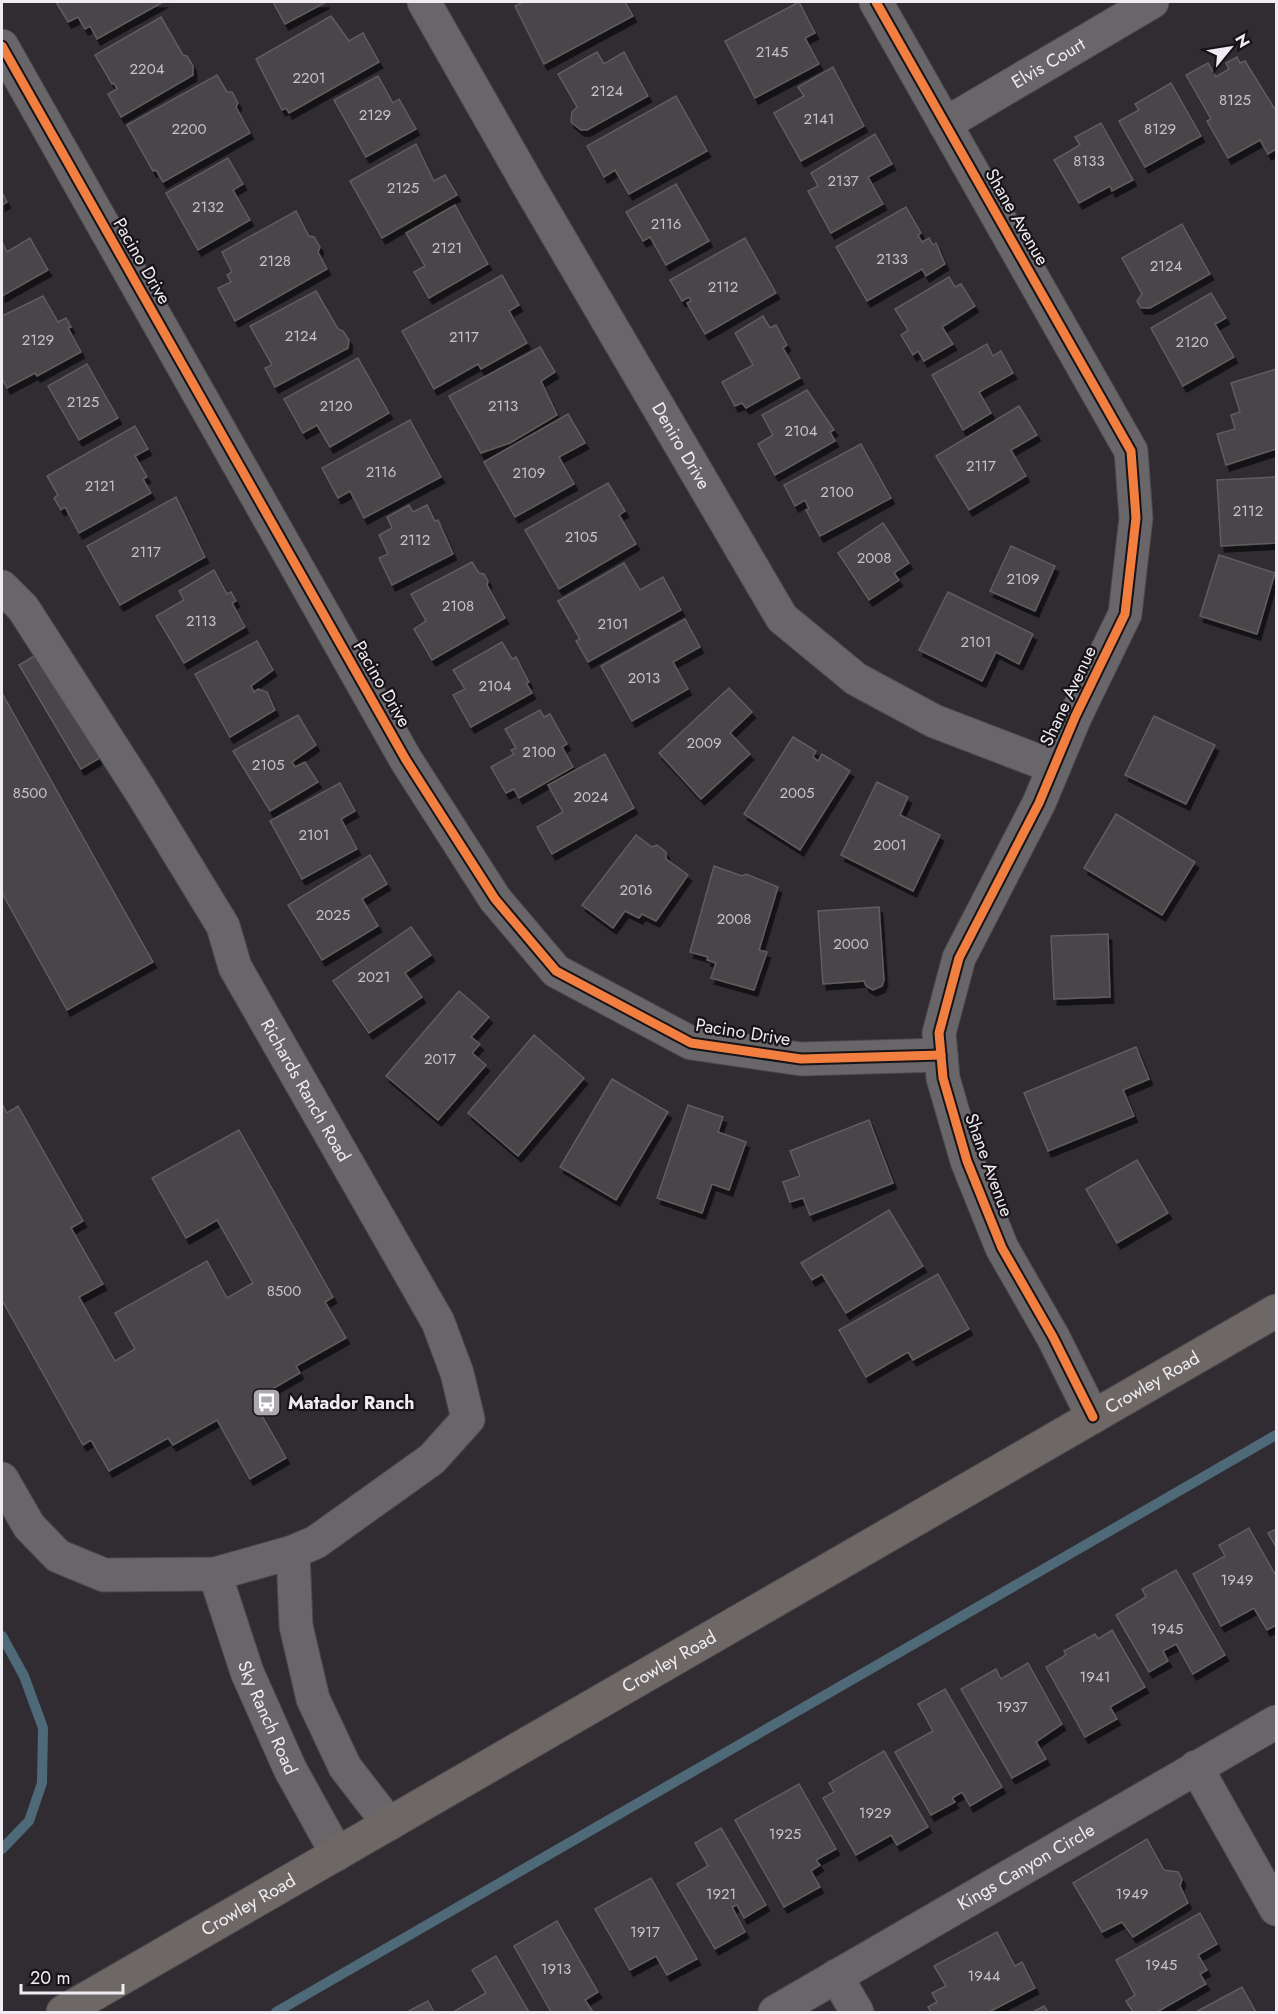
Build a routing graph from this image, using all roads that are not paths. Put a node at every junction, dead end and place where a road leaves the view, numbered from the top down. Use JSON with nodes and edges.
{"nodes":[{"id":1,"x":424,"y":2,"type":"edge"},
{"id":2,"x":876,"y":2,"type":"edge"},
{"id":3,"x":1152,"y":2,"type":"edge"},
{"id":4,"x":2,"y":46,"type":"edge"},
{"id":5,"x":945,"y":123,"type":"junction"},
{"id":6,"x":2,"y":587,"type":"edge"},
{"id":7,"x":1054,"y":767,"type":"junction"},
{"id":8,"x":941,"y":1055,"type":"junction"},
{"id":9,"x":1276,"y":1311,"type":"edge"},
{"id":10,"x":1093,"y":1417,"type":"junction"},
{"id":11,"x":2,"y":1479,"type":"edge"},
{"id":12,"x":293,"y":1552,"type":"junction"},
{"id":13,"x":214,"y":1574,"type":"junction"},
{"id":14,"x":1276,"y":1722,"type":"edge"},
{"id":15,"x":1196,"y":1767,"type":"junction"},
{"id":16,"x":389,"y":1824,"type":"junction"},
{"id":17,"x":337,"y":1854,"type":"junction"},
{"id":18,"x":1276,"y":1909,"type":"edge"},
{"id":19,"x":836,"y":1976,"type":"junction"},
{"id":20,"x":63,"y":2013,"type":"edge"},
{"id":21,"x":774,"y":2013,"type":"edge"},
{"id":22,"x":857,"y":2013,"type":"edge"}],
"edges":[{"from":1,"to":7,"type":"street","name":"Deniro Drive"},
{"from":2,"to":5,"type":"street","name":"Shane Avenue"},
{"from":3,"to":5,"type":"street","name":"Elvis Court"},
{"from":4,"to":8,"type":"street","name":"Pacino Drive"},
{"from":5,"to":7,"type":"street","name":"Shane Avenue"},
{"from":6,"to":12,"type":"street","name":"Richards Ranch Road"},
{"from":7,"to":8,"type":"street","name":"Shane Avenue"},
{"from":8,"to":10,"type":"street","name":"Shane Avenue"},
{"from":9,"to":10,"type":"main road","name":"Crowley Road"},
{"from":10,"to":16,"type":"main road","name":"Crowley Road"},
{"from":11,"to":13,"type":"street"},
{"from":12,"to":13,"type":"street"},
{"from":12,"to":16,"type":"street"},
{"from":13,"to":17,"type":"street","name":"Sky Ranch Road"},
{"from":14,"to":15,"type":"street","name":"Kings Canyon Circle"},
{"from":15,"to":18,"type":"street"},
{"from":15,"to":19,"type":"street","name":"Kings Canyon Circle"},
{"from":16,"to":17,"type":"main road","name":"Crowley Road"},
{"from":17,"to":20,"type":"main road","name":"Crowley Road"},
{"from":19,"to":21,"type":"street","name":"Kings Canyon Circle"},
{"from":19,"to":22,"type":"street"}]}
